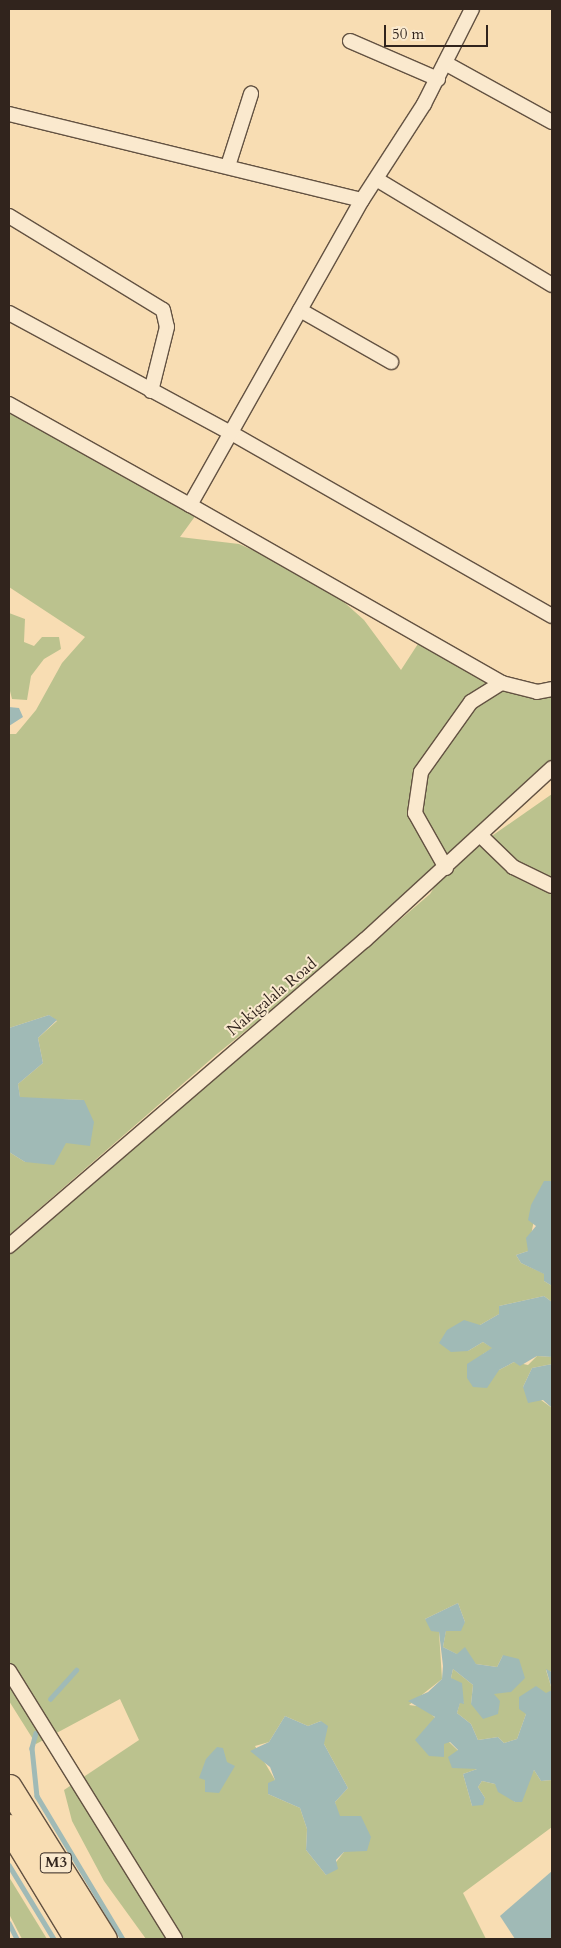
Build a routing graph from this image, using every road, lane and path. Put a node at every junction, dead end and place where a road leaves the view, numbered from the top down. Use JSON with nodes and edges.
{"nodes":[{"id":1,"x":472,"y":9,"type":"edge"},
{"id":2,"x":350,"y":41,"type":"dead end"},
{"id":3,"x":445,"y":63,"type":"junction"},
{"id":4,"x":438,"y":79,"type":"junction"},
{"id":5,"x":251,"y":94,"type":"dead end"},
{"id":6,"x":9,"y":114,"type":"edge"},
{"id":7,"x":552,"y":122,"type":"edge"},
{"id":8,"x":228,"y":166,"type":"junction"},
{"id":9,"x":378,"y":180,"type":"junction"},
{"id":10,"x":362,"y":200,"type":"junction"},
{"id":11,"x":9,"y":216,"type":"edge"},
{"id":12,"x":552,"y":286,"type":"edge"},
{"id":13,"x":300,"y":310,"type":"junction"},
{"id":14,"x":9,"y":313,"type":"edge"},
{"id":15,"x":391,"y":362,"type":"dead end"},
{"id":16,"x":150,"y":391,"type":"junction"},
{"id":17,"x":9,"y":404,"type":"edge"},
{"id":18,"x":233,"y":434,"type":"junction"},
{"id":19,"x":190,"y":505,"type":"junction"},
{"id":20,"x":552,"y":616,"type":"edge"},
{"id":21,"x":502,"y":684,"type":"junction"},
{"id":22,"x":552,"y":689,"type":"edge"},
{"id":23,"x":552,"y":768,"type":"edge"},
{"id":24,"x":481,"y":836,"type":"junction"},
{"id":25,"x":446,"y":868,"type":"junction"},
{"id":26,"x":552,"y":886,"type":"edge"},
{"id":27,"x":9,"y":1246,"type":"edge"},
{"id":28,"x":9,"y":1671,"type":"edge"},
{"id":29,"x":9,"y":1787,"type":"edge"},
{"id":30,"x":9,"y":1827,"type":"edge"},
{"id":31,"x":78,"y":1939,"type":"edge"},
{"id":32,"x":104,"y":1939,"type":"edge"},
{"id":33,"x":175,"y":1939,"type":"edge"}],
"edges":[{"from":1,"to":3,"type":"street"},
{"from":2,"to":4,"type":"street"},
{"from":3,"to":4,"type":"street"},
{"from":3,"to":7,"type":"street"},
{"from":4,"to":9,"type":"street"},
{"from":5,"to":8,"type":"street"},
{"from":6,"to":8,"type":"street"},
{"from":8,"to":10,"type":"street"},
{"from":9,"to":10,"type":"street"},
{"from":9,"to":12,"type":"street"},
{"from":10,"to":13,"type":"street"},
{"from":11,"to":16,"type":"street"},
{"from":13,"to":15,"type":"street"},
{"from":13,"to":18,"type":"street"},
{"from":14,"to":16,"type":"street"},
{"from":16,"to":18,"type":"street"},
{"from":17,"to":19,"type":"street"},
{"from":18,"to":19,"type":"street"},
{"from":18,"to":20,"type":"street"},
{"from":19,"to":21,"type":"street"},
{"from":21,"to":22,"type":"street"},
{"from":21,"to":25,"type":"street"},
{"from":23,"to":24,"type":"street","name":"Nakigalala Road"},
{"from":24,"to":25,"type":"street","name":"Nakigalala Road"},
{"from":24,"to":26,"type":"street"},
{"from":25,"to":27,"type":"street","name":"Nakigalala Road"},
{"from":28,"to":33,"type":"street"},
{"from":29,"to":32,"type":"highway","number":"M3"},
{"from":30,"to":31,"type":"highway","number":"M3"}]}
